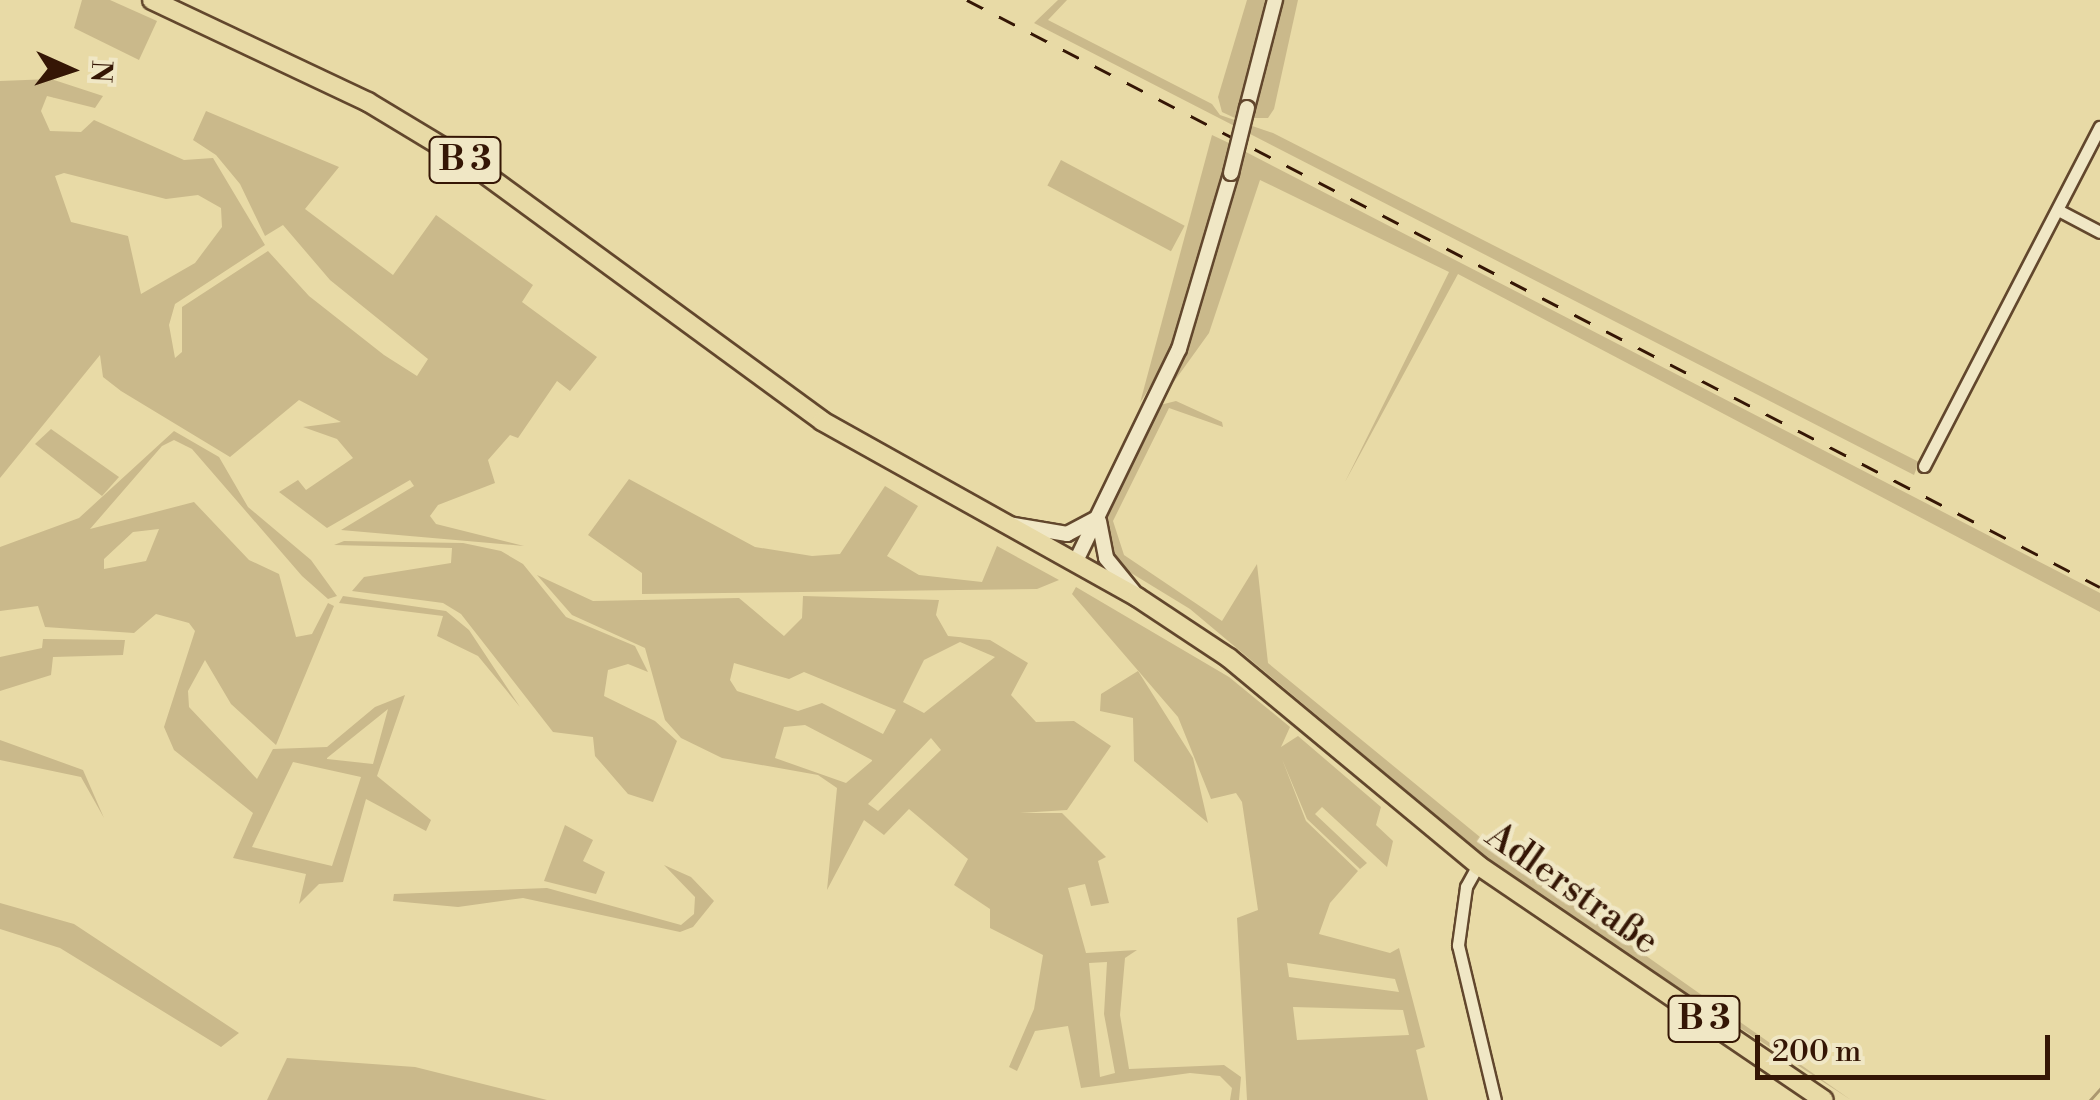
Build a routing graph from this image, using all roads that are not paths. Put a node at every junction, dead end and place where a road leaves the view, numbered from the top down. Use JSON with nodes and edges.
{"nodes":[{"id":1,"x":152,"y":0,"type":"edge"},
{"id":2,"x":1275,"y":0,"type":"edge"},
{"id":3,"x":2100,"y":127,"type":"edge"},
{"id":4,"x":2058,"y":210,"type":"junction"},
{"id":5,"x":2100,"y":232,"type":"edge"},
{"id":6,"x":1924,"y":466,"type":"dead end"},
{"id":7,"x":1100,"y":516,"type":"junction"},
{"id":8,"x":1008,"y":524,"type":"junction"},
{"id":9,"x":1075,"y":563,"type":"junction"},
{"id":10,"x":1137,"y":597,"type":"junction"},
{"id":11,"x":1478,"y":865,"type":"junction"},
{"id":12,"x":1495,"y":1100,"type":"edge"},
{"id":13,"x":1824,"y":1100,"type":"edge"}],
"edges":[{"from":1,"to":8,"type":"main road","number":"B 3"},
{"from":2,"to":7,"type":"street","bridge":true},
{"from":3,"to":4,"type":"street"},
{"from":4,"to":5,"type":"street"},
{"from":4,"to":6,"type":"street"},
{"from":7,"to":8,"type":"street"},
{"from":7,"to":9,"type":"street"},
{"from":7,"to":10,"type":"street"},
{"from":8,"to":9,"type":"main road","number":"B 3"},
{"from":9,"to":10,"type":"main road","number":"B 3"},
{"from":10,"to":11,"type":"main road","name":"Adlerstraße","number":"B 3"},
{"from":11,"to":12,"type":"street"},
{"from":11,"to":13,"type":"main road","name":"Adlerstraße","number":"B 3"}]}
